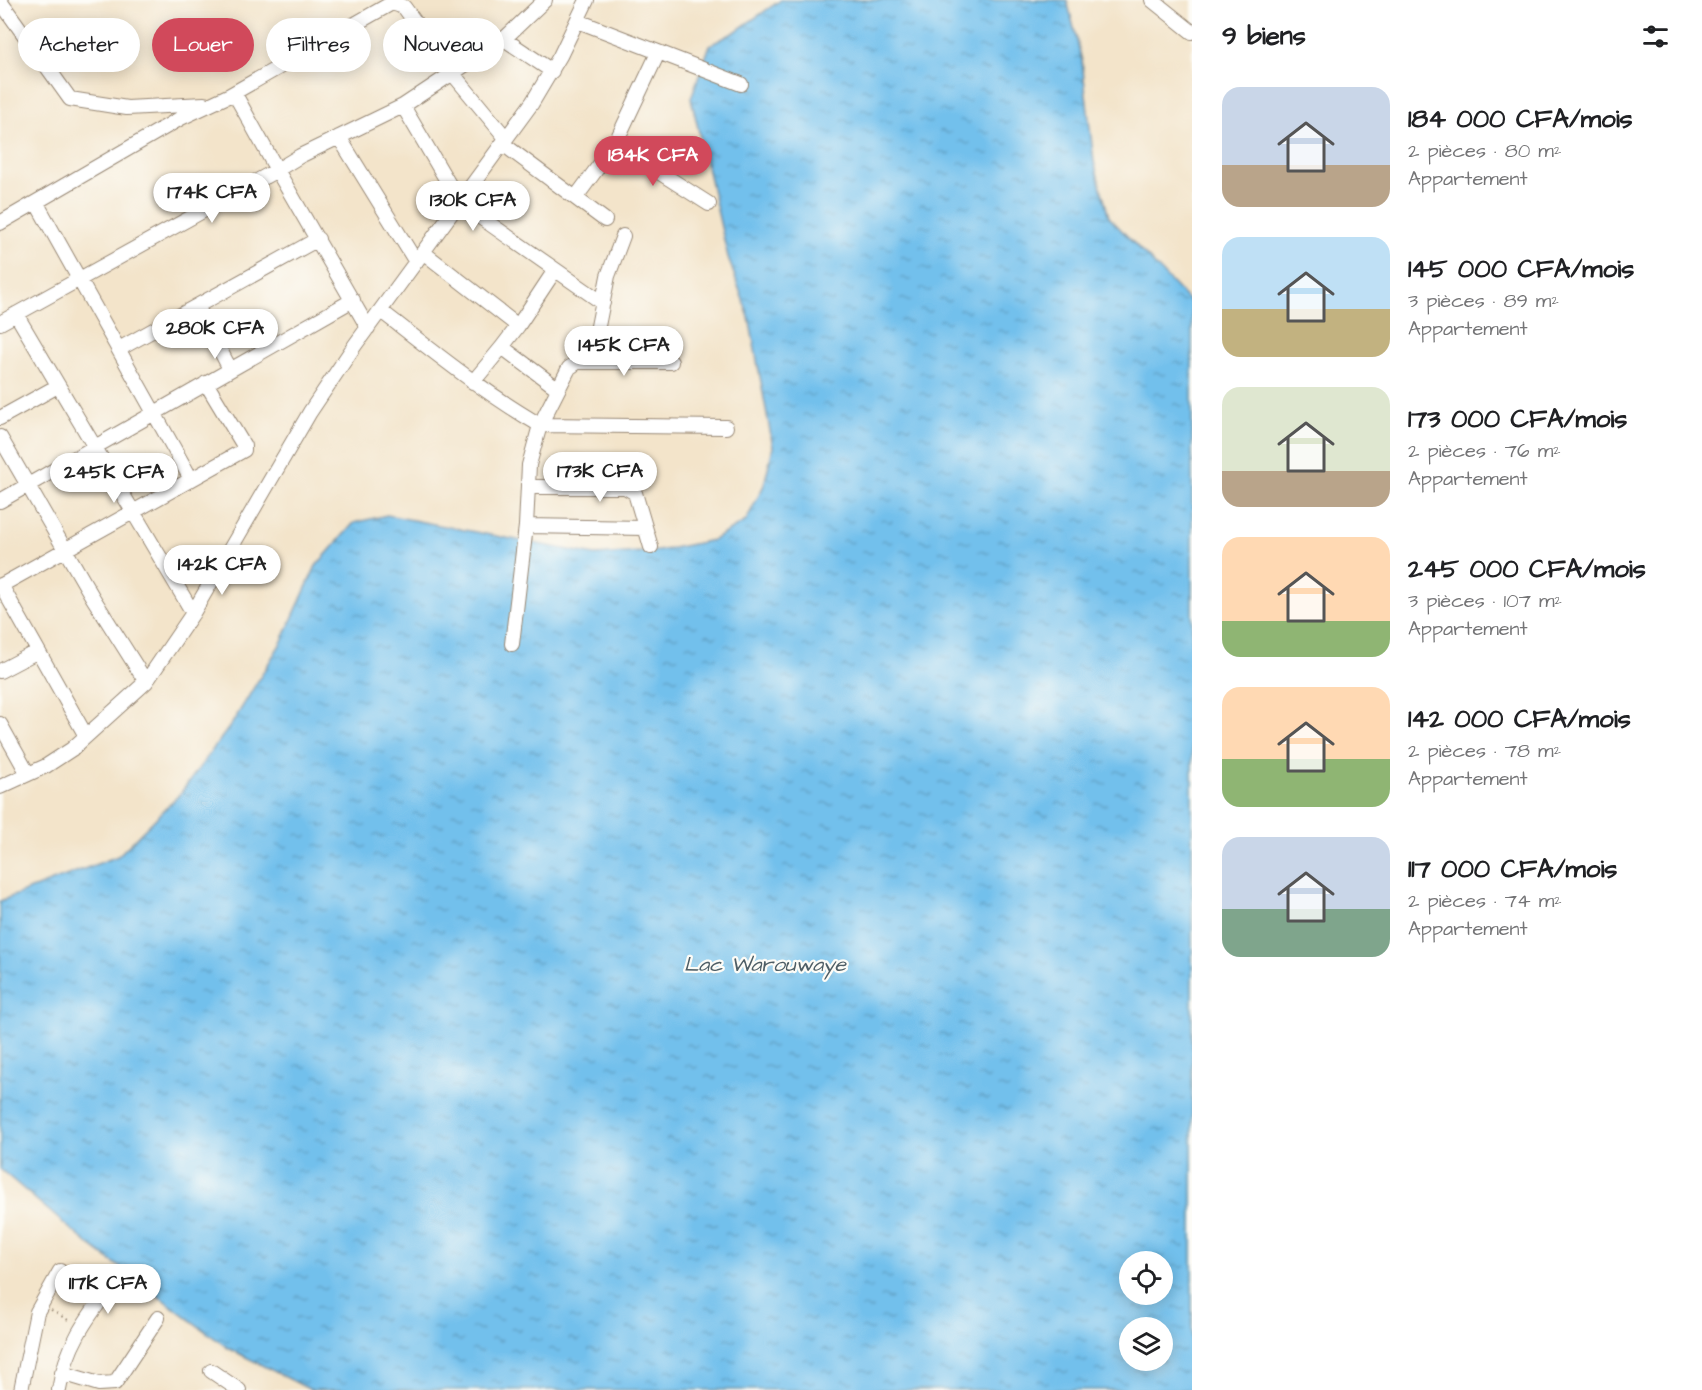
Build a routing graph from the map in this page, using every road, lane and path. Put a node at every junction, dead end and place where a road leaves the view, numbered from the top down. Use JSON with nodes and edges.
{"nodes":[{"id":1,"x":545,"y":0,"type":"edge"},
{"id":2,"x":586,"y":0,"type":"edge"},
{"id":3,"x":1152,"y":0,"type":"edge"},
{"id":4,"x":0,"y":1,"type":"edge"},
{"id":5,"x":578,"y":21,"type":"junction"},
{"id":6,"x":1192,"y":32,"type":"edge"},
{"id":7,"x":504,"y":39,"type":"joint"},
{"id":8,"x":658,"y":53,"type":"junction"},
{"id":9,"x":552,"y":71,"type":"junction"},
{"id":10,"x":457,"y":72,"type":"edge"},
{"id":11,"x":453,"y":75,"type":"junction"},
{"id":12,"x":741,"y":84,"type":"dead end"},
{"id":13,"x":230,"y":95,"type":"junction"},
{"id":14,"x":208,"y":104,"type":"junction"},
{"id":15,"x":403,"y":106,"type":"junction"},
{"id":16,"x":339,"y":137,"type":"junction"},
{"id":17,"x":504,"y":141,"type":"junction"},
{"id":18,"x":615,"y":144,"type":"junction"},
{"id":19,"x":277,"y":170,"type":"junction"},
{"id":20,"x":576,"y":197,"type":"junction"},
{"id":21,"x":36,"y":202,"type":"junction"},
{"id":22,"x":460,"y":203,"type":"junction"},
{"id":23,"x":709,"y":204,"type":"dead end"},
{"id":24,"x":605,"y":220,"type":"dead end"},
{"id":25,"x":0,"y":223,"type":"edge"},
{"id":26,"x":623,"y":236,"type":"dead end"},
{"id":27,"x":318,"y":239,"type":"junction"},
{"id":28,"x":420,"y":257,"type":"junction"},
{"id":29,"x":555,"y":270,"type":"junction"},
{"id":30,"x":81,"y":278,"type":"junction"},
{"id":31,"x":353,"y":300,"type":"junction"},
{"id":32,"x":603,"y":303,"type":"junction"},
{"id":33,"x":197,"y":306,"type":"junction"},
{"id":34,"x":381,"y":310,"type":"junction"},
{"id":35,"x":16,"y":314,"type":"junction"},
{"id":36,"x":0,"y":323,"type":"edge"},
{"id":37,"x":518,"y":326,"type":"junction"},
{"id":38,"x":368,"y":328,"type":"junction"},
{"id":39,"x":502,"y":347,"type":"junction"},
{"id":40,"x":119,"y":348,"type":"junction"},
{"id":41,"x":578,"y":362,"type":"junction"},
{"id":42,"x":671,"y":362,"type":"dead end"},
{"id":43,"x":230,"y":369,"type":"junction"},
{"id":44,"x":473,"y":382,"type":"junction"},
{"id":45,"x":206,"y":383,"type":"junction"},
{"id":46,"x":56,"y":387,"type":"junction"},
{"id":47,"x":557,"y":388,"type":"junction"},
{"id":48,"x":154,"y":412,"type":"junction"},
{"id":49,"x":0,"y":418,"type":"edge"},
{"id":50,"x":540,"y":425,"type":"junction"},
{"id":51,"x":726,"y":426,"type":"dead end"},
{"id":52,"x":0,"y":437,"type":"edge"},
{"id":53,"x":93,"y":447,"type":"junction"},
{"id":54,"x":191,"y":479,"type":"junction"},
{"id":55,"x":28,"y":485,"type":"junction"},
{"id":56,"x":528,"y":487,"type":"junction"},
{"id":57,"x":0,"y":501,"type":"edge"},
{"id":58,"x":132,"y":512,"type":"junction"},
{"id":59,"x":526,"y":526,"type":"junction"},
{"id":60,"x":645,"y":528,"type":"junction"},
{"id":61,"x":651,"y":547,"type":"dead end"},
{"id":62,"x":65,"y":549,"type":"junction"},
{"id":63,"x":0,"y":585,"type":"edge"},
{"id":64,"x":193,"y":613,"type":"junction"},
{"id":65,"x":512,"y":644,"type":"dead end"},
{"id":66,"x":38,"y":651,"type":"junction"},
{"id":67,"x":0,"y":671,"type":"edge"},
{"id":68,"x":146,"y":682,"type":"junction"},
{"id":69,"x":0,"y":724,"type":"edge"},
{"id":70,"x":86,"y":736,"type":"junction"},
{"id":71,"x":28,"y":774,"type":"junction"},
{"id":72,"x":0,"y":787,"type":"edge"},
{"id":73,"x":60,"y":1271,"type":"dead end"},
{"id":74,"x":112,"y":1285,"type":"dead end"},
{"id":75,"x":40,"y":1304,"type":"junction"},
{"id":76,"x":158,"y":1318,"type":"dead end"},
{"id":77,"x":80,"y":1327,"type":"junction"},
{"id":78,"x":211,"y":1371,"type":"dead end"},
{"id":79,"x":62,"y":1373,"type":"junction"},
{"id":80,"x":21,"y":1390,"type":"edge"},
{"id":81,"x":58,"y":1390,"type":"edge"},
{"id":82,"x":239,"y":1390,"type":"edge"}],
"edges":[{"from":1,"to":7,"type":"street"},
{"from":2,"to":5,"type":"street"},
{"from":3,"to":6,"type":"street"},
{"from":4,"to":14,"type":"street"},
{"from":5,"to":8,"type":"street"},
{"from":5,"to":9,"type":"street"},
{"from":7,"to":9,"type":"street"},
{"from":8,"to":12,"type":"street"},
{"from":8,"to":18,"type":"street"},
{"from":9,"to":17,"type":"street"},
{"from":10,"to":11,"type":"street"},
{"from":11,"to":13,"type":"street"},
{"from":11,"to":15,"type":"street"},
{"from":11,"to":17,"type":"street"},
{"from":13,"to":14,"type":"street"},
{"from":13,"to":19,"type":"street"},
{"from":14,"to":21,"type":"street"},
{"from":15,"to":16,"type":"street"},
{"from":15,"to":22,"type":"street"},
{"from":16,"to":19,"type":"street"},
{"from":16,"to":28,"type":"street"},
{"from":17,"to":20,"type":"street"},
{"from":17,"to":22,"type":"street"},
{"from":18,"to":20,"type":"street"},
{"from":18,"to":23,"type":"street"},
{"from":19,"to":27,"type":"street"},
{"from":19,"to":30,"type":"street"},
{"from":20,"to":24,"type":"street"},
{"from":21,"to":25,"type":"street"},
{"from":21,"to":30,"type":"street"},
{"from":22,"to":28,"type":"street"},
{"from":22,"to":29,"type":"street"},
{"from":26,"to":32,"type":"street"},
{"from":27,"to":31,"type":"street"},
{"from":27,"to":33,"type":"street"},
{"from":28,"to":34,"type":"street"},
{"from":28,"to":37,"type":"street"},
{"from":29,"to":32,"type":"street"},
{"from":29,"to":37,"type":"street"},
{"from":30,"to":35,"type":"street"},
{"from":30,"to":40,"type":"street"},
{"from":31,"to":38,"type":"street"},
{"from":31,"to":43,"type":"street"},
{"from":32,"to":41,"type":"street"},
{"from":33,"to":40,"type":"street"},
{"from":33,"to":43,"type":"street"},
{"from":34,"to":38,"type":"street"},
{"from":34,"to":44,"type":"street"},
{"from":35,"to":36,"type":"street"},
{"from":35,"to":46,"type":"street"},
{"from":37,"to":39,"type":"street"},
{"from":38,"to":64,"type":"street"},
{"from":39,"to":44,"type":"street"},
{"from":39,"to":47,"type":"street"},
{"from":40,"to":48,"type":"street"},
{"from":41,"to":42,"type":"street"},
{"from":41,"to":47,"type":"street"},
{"from":43,"to":45,"type":"street"},
{"from":44,"to":50,"type":"street"},
{"from":45,"to":48,"type":"street"},
{"from":45,"to":54,"type":"street"},
{"from":46,"to":49,"type":"street"},
{"from":46,"to":53,"type":"street"},
{"from":47,"to":50,"type":"street"},
{"from":48,"to":53,"type":"street"},
{"from":48,"to":54,"type":"street"},
{"from":50,"to":51,"type":"street"},
{"from":50,"to":56,"type":"street"},
{"from":52,"to":55,"type":"street"},
{"from":53,"to":55,"type":"street"},
{"from":53,"to":58,"type":"street"},
{"from":54,"to":58,"type":"street"},
{"from":55,"to":57,"type":"street"},
{"from":55,"to":62,"type":"street"},
{"from":56,"to":59,"type":"street"},
{"from":56,"to":60,"type":"street"},
{"from":58,"to":62,"type":"street"},
{"from":58,"to":64,"type":"street"},
{"from":59,"to":60,"type":"street"},
{"from":59,"to":65,"type":"street"},
{"from":60,"to":61,"type":"street"},
{"from":62,"to":63,"type":"street"},
{"from":62,"to":68,"type":"street"},
{"from":63,"to":66,"type":"street"},
{"from":64,"to":68,"type":"street"},
{"from":66,"to":67,"type":"street"},
{"from":66,"to":70,"type":"street"},
{"from":68,"to":70,"type":"street"},
{"from":69,"to":71,"type":"street"},
{"from":70,"to":71,"type":"street"},
{"from":71,"to":72,"type":"street"},
{"from":73,"to":75,"type":"street"},
{"from":74,"to":77,"type":"street"},
{"from":75,"to":77,"type":"path"},
{"from":75,"to":80,"type":"street"},
{"from":76,"to":79,"type":"street"},
{"from":77,"to":79,"type":"street"},
{"from":78,"to":82,"type":"street"},
{"from":79,"to":81,"type":"street"}]}
